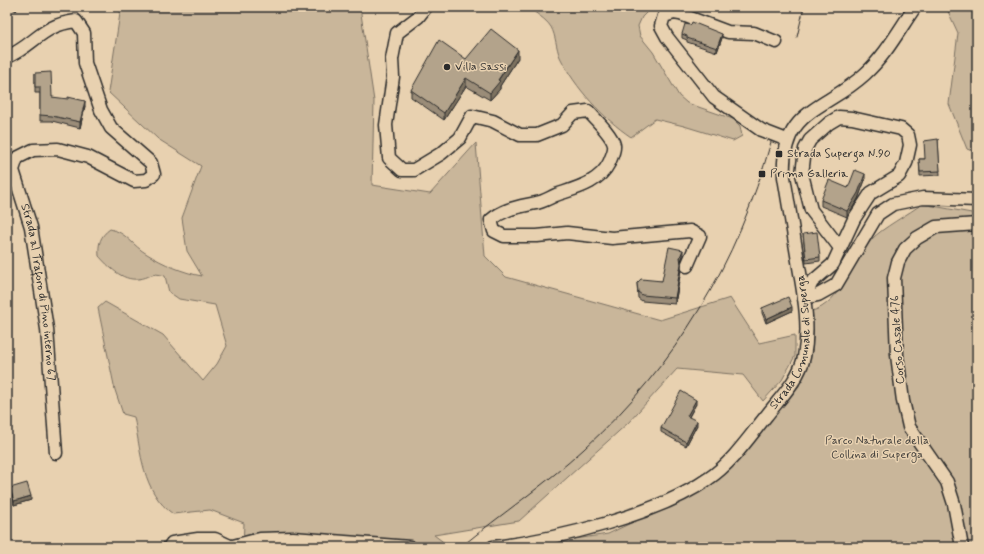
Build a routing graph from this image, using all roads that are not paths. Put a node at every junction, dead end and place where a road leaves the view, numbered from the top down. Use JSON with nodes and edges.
{"nodes":[{"id":1,"x":426,"y":7,"type":"edge"},
{"id":2,"x":915,"y":7,"type":"edge"},
{"id":3,"x":776,"y":42,"type":"dead end"},
{"id":4,"x":7,"y":57,"type":"edge"},
{"id":5,"x":787,"y":140,"type":"junction"},
{"id":6,"x":977,"y":200,"type":"edge"},
{"id":7,"x":977,"y":224,"type":"edge"},
{"id":8,"x":840,"y":248,"type":"junction"},
{"id":9,"x":687,"y":266,"type":"dead end"},
{"id":10,"x":804,"y":298,"type":"junction"},
{"id":11,"x":56,"y":453,"type":"dead end"},
{"id":12,"x":170,"y":547,"type":"edge"},
{"id":13,"x":229,"y":547,"type":"edge"},
{"id":14,"x":410,"y":547,"type":"edge"},
{"id":15,"x":493,"y":547,"type":"edge"},
{"id":16,"x":962,"y":547,"type":"edge"}],
"edges":[{"from":1,"to":9,"type":"street"},
{"from":2,"to":5,"type":"street","name":"Strada Comunale di Superga"},
{"from":3,"to":5,"type":"street"},
{"from":4,"to":11,"type":"street","name":"Strada al Traforo di Pino interno 67"},
{"from":5,"to":10,"type":"street","name":"Strada Comunale di Superga"},
{"from":6,"to":10,"type":"street"},
{"from":7,"to":16,"type":"street","name":"Corso Casale 476"},
{"from":8,"to":8,"type":"street"},
{"from":8,"to":10,"type":"street"},
{"from":10,"to":15,"type":"street","name":"Strada Comunale di Superga"},
{"from":12,"to":13,"type":"street"},
{"from":13,"to":14,"type":"street"}]}
